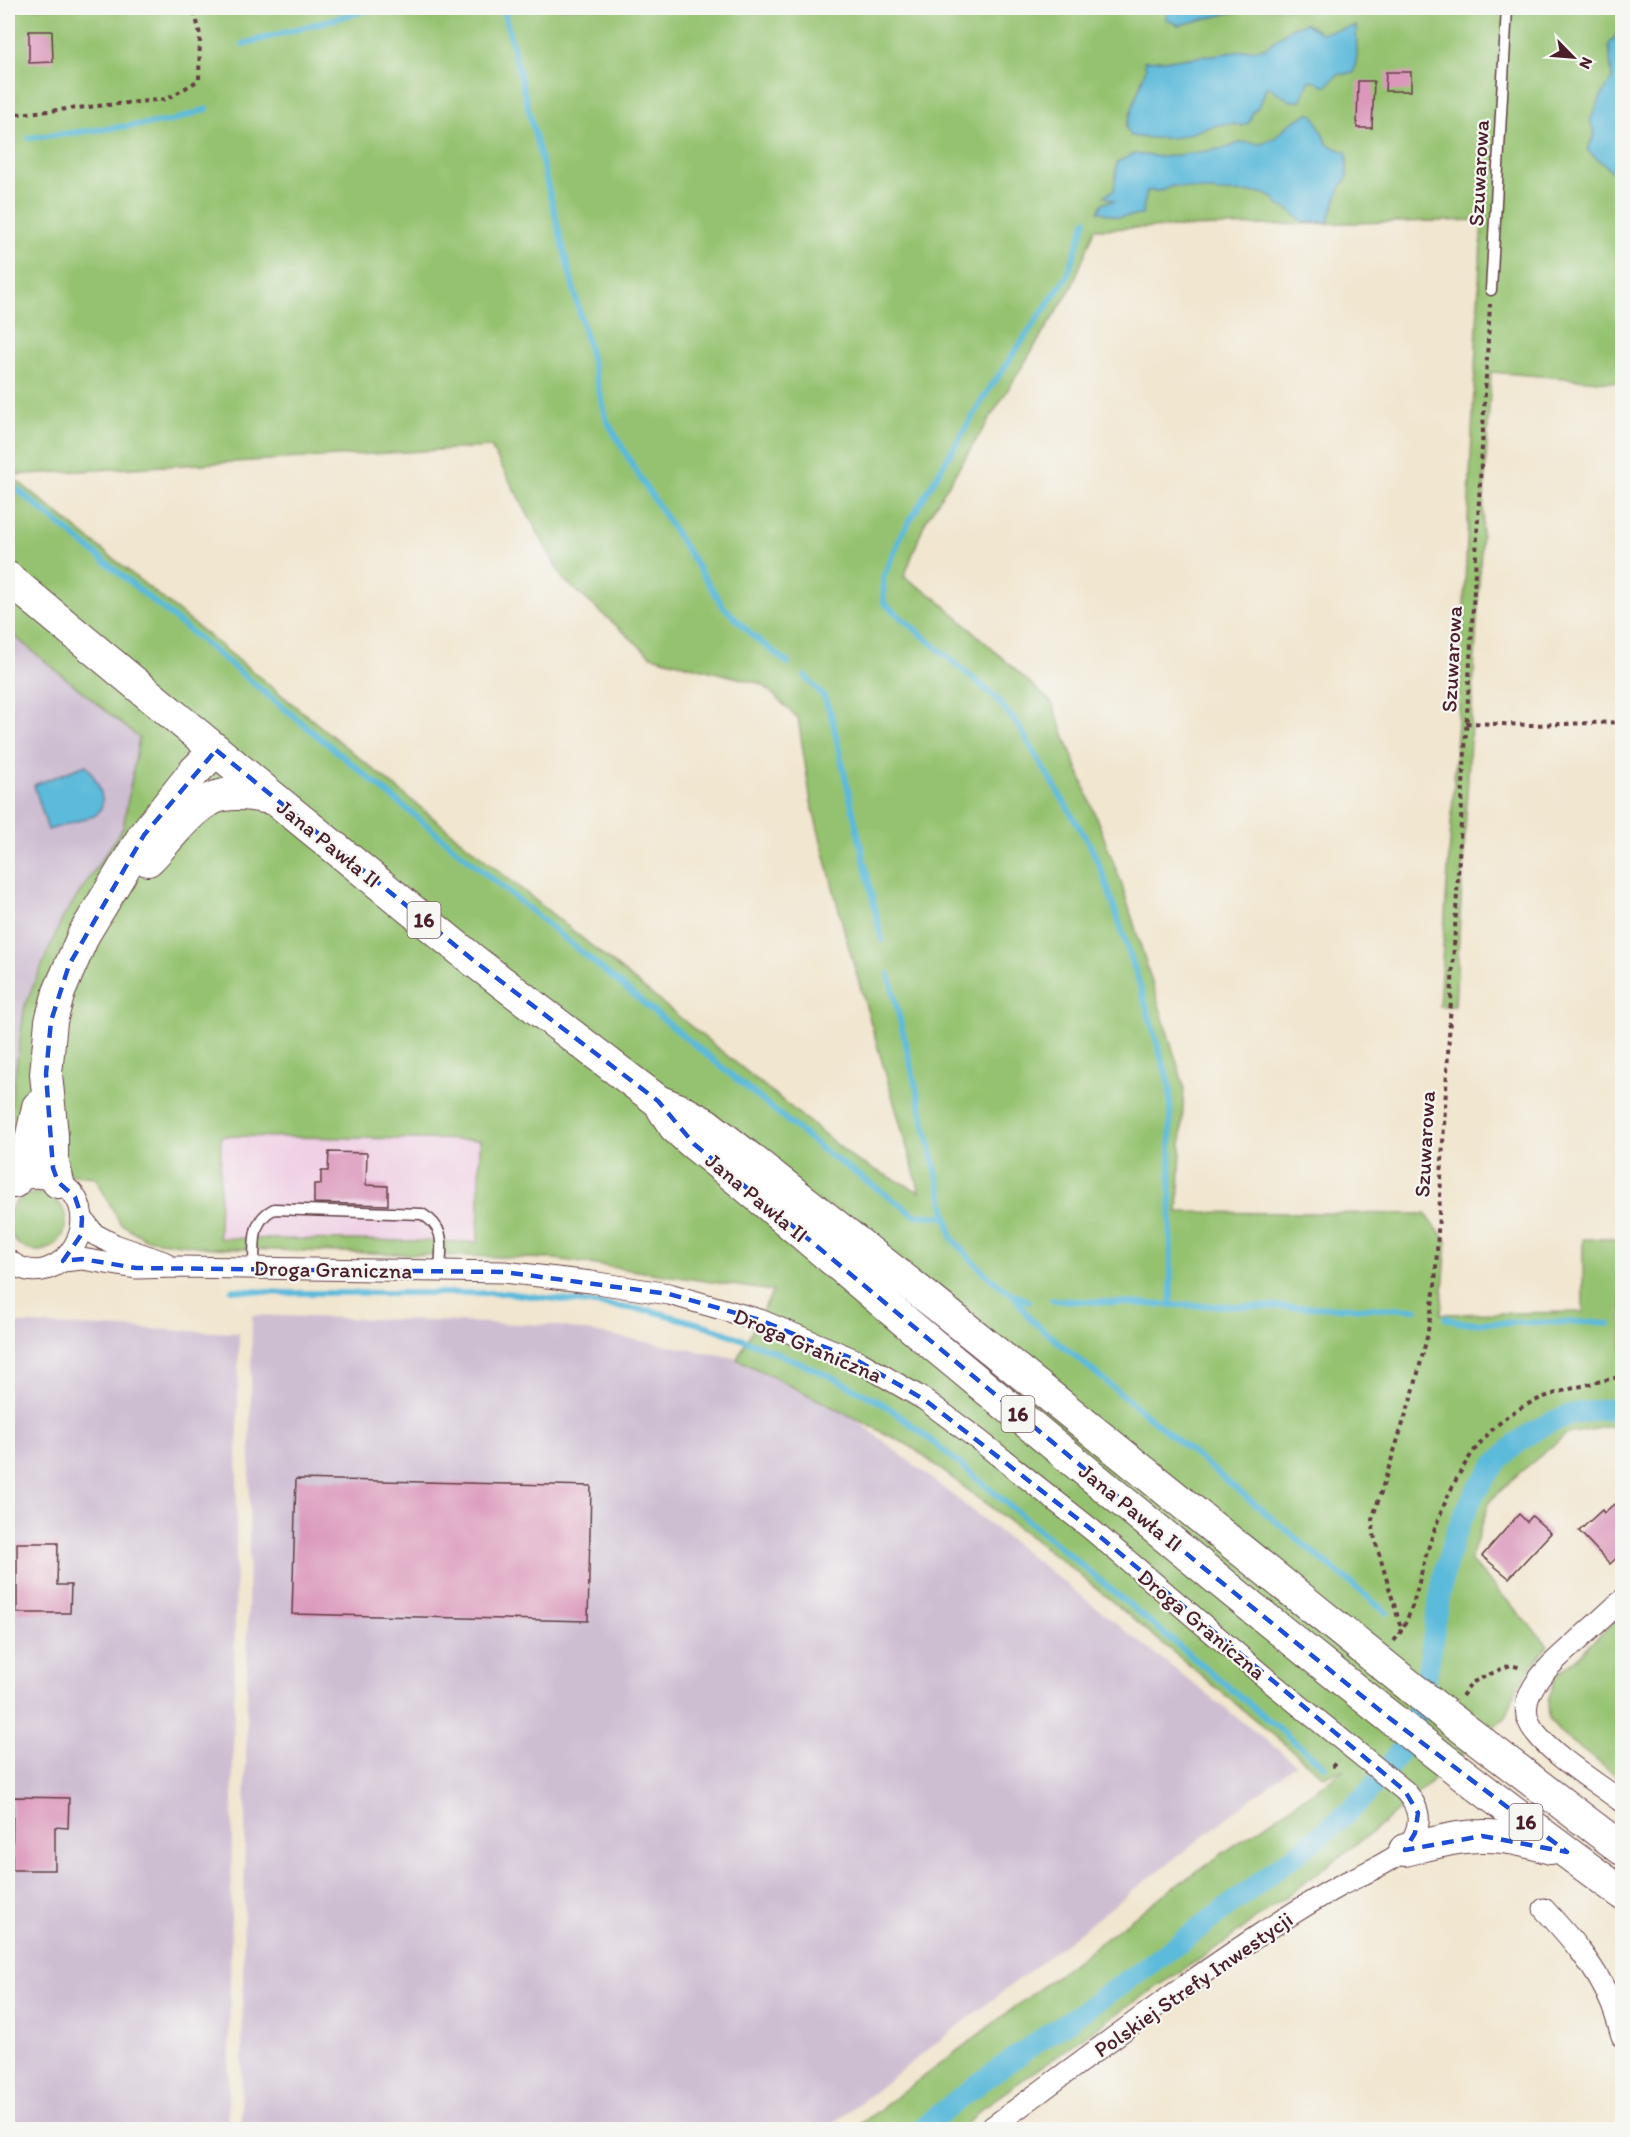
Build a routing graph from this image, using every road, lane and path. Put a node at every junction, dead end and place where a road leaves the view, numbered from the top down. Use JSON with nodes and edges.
{"nodes":[{"id":1,"x":194,"y":8,"type":"edge"},
{"id":2,"x":1507,"y":8,"type":"edge"},
{"id":3,"x":8,"y":116,"type":"edge"},
{"id":4,"x":1491,"y":290,"type":"joint"},
{"id":5,"x":8,"y":578,"type":"edge"},
{"id":6,"x":1623,"y":722,"type":"edge"},
{"id":7,"x":1466,"y":723,"type":"junction"},
{"id":8,"x":216,"y":750,"type":"junction"},
{"id":9,"x":275,"y":799,"type":"junction"},
{"id":10,"x":104,"y":902,"type":"junction"},
{"id":11,"x":46,"y":1074,"type":"junction"},
{"id":12,"x":658,"y":1101,"type":"junction"},
{"id":13,"x":58,"y":1182,"type":"junction"},
{"id":14,"x":11,"y":1184,"type":"edge"},
{"id":15,"x":82,"y":1218,"type":"junction"},
{"id":16,"x":8,"y":1260,"type":"edge"},
{"id":17,"x":63,"y":1261,"type":"junction"},
{"id":18,"x":178,"y":1267,"type":"junction"},
{"id":19,"x":254,"y":1268,"type":"junction"},
{"id":20,"x":440,"y":1271,"type":"junction"},
{"id":21,"x":1623,"y":1377,"type":"edge"},
{"id":22,"x":1623,"y":1600,"type":"edge"},
{"id":23,"x":1400,"y":1634,"type":"junction"},
{"id":24,"x":1392,"y":1643,"type":"dead end"},
{"id":25,"x":1543,"y":1672,"type":"junction"},
{"id":26,"x":1454,"y":1706,"type":"junction"},
{"id":27,"x":1623,"y":1802,"type":"edge"},
{"id":28,"x":1623,"y":1849,"type":"edge"},
{"id":29,"x":1405,"y":1850,"type":"junction"},
{"id":30,"x":1567,"y":1852,"type":"junction"},
{"id":31,"x":1623,"y":1893,"type":"edge"},
{"id":32,"x":1544,"y":1909,"type":"dead end"},
{"id":33,"x":1623,"y":2036,"type":"edge"},
{"id":34,"x":988,"y":2130,"type":"edge"}],
"edges":[{"from":1,"to":3,"type":"path"},
{"from":2,"to":4,"type":"lane","name":"Szuwarowa"},
{"from":4,"to":7,"type":"path","name":"Szuwarowa"},
{"from":5,"to":8,"type":"main road","name":"Jana Pawła II","number":"16"},
{"from":6,"to":7,"type":"path"},
{"from":7,"to":23,"type":"path","name":"Szuwarowa"},
{"from":8,"to":9,"type":"main road","name":"Jana Pawła II","number":"16"},
{"from":8,"to":10,"type":"main road"},
{"from":9,"to":10,"type":"main road"},
{"from":9,"to":12,"type":"main road","name":"Jana Pawła II","number":"16"},
{"from":10,"to":11,"type":"main road"},
{"from":11,"to":13,"type":"main road"},
{"from":11,"to":14,"type":"main road"},
{"from":12,"to":26,"type":"main road","name":"Jana Pawła II","number":"16"},
{"from":12,"to":30,"type":"main road","name":"Jana Pawła II","number":"16"},
{"from":13,"to":14,"type":"street"},
{"from":13,"to":15,"type":"street","name":"Droga Graniczna"},
{"from":15,"to":17,"type":"street"},
{"from":15,"to":18,"type":"street","name":"Droga Graniczna"},
{"from":16,"to":17,"type":"street","name":"Droga Graniczna"},
{"from":17,"to":18,"type":"street","name":"Droga Graniczna"},
{"from":18,"to":19,"type":"street","name":"Droga Graniczna"},
{"from":19,"to":20,"type":"street","name":"Droga Graniczna"},
{"from":19,"to":20,"type":"lane"},
{"from":20,"to":29,"type":"street","name":"Droga Graniczna"},
{"from":21,"to":23,"type":"path"},
{"from":22,"to":25,"type":"street"},
{"from":23,"to":24,"type":"path"},
{"from":25,"to":26,"type":"path"},
{"from":25,"to":27,"type":"street"},
{"from":26,"to":28,"type":"main road","name":"Jana Pawła II","number":"16"},
{"from":29,"to":30,"type":"main road"},
{"from":29,"to":34,"type":"street","name":"Polskiej Strefy Inwestycji"},
{"from":30,"to":31,"type":"main road","name":"Jana Pawła II","number":"16"},
{"from":32,"to":33,"type":"street"}]}
